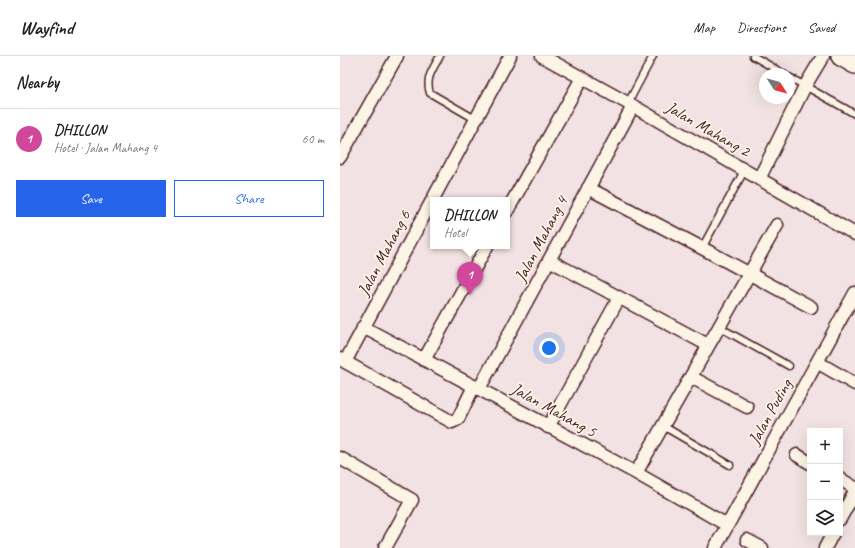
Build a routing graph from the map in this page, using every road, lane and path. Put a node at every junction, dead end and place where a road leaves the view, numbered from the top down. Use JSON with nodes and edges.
{"nodes":[{"id":1,"x":397,"y":56,"type":"edge"},
{"id":2,"x":440,"y":56,"type":"edge"},
{"id":3,"x":510,"y":56,"type":"edge"},
{"id":4,"x":542,"y":56,"type":"edge"},
{"id":5,"x":653,"y":56,"type":"edge"},
{"id":6,"x":753,"y":56,"type":"edge"},
{"id":7,"x":823,"y":56,"type":"edge"},
{"id":8,"x":841,"y":56,"type":"edge"},
{"id":9,"x":855,"y":64,"type":"edge"},
{"id":10,"x":774,"y":68,"type":"edge"},
{"id":11,"x":582,"y":78,"type":"junction"},
{"id":12,"x":795,"y":80,"type":"edge"},
{"id":13,"x":805,"y":86,"type":"junction"},
{"id":14,"x":630,"y":104,"type":"junction"},
{"id":15,"x":855,"y":114,"type":"edge"},
{"id":16,"x":475,"y":120,"type":"junction"},
{"id":17,"x":340,"y":156,"type":"edge"},
{"id":18,"x":744,"y":171,"type":"junction"},
{"id":19,"x":759,"y":178,"type":"junction"},
{"id":20,"x":588,"y":188,"type":"junction"},
{"id":21,"x":434,"y":197,"type":"edge"},
{"id":22,"x":430,"y":204,"type":"edge"},
{"id":23,"x":510,"y":206,"type":"edge"},
{"id":24,"x":777,"y":224,"type":"dead end"},
{"id":25,"x":855,"y":234,"type":"edge"},
{"id":26,"x":702,"y":248,"type":"junction"},
{"id":27,"x":485,"y":249,"type":"edge"},
{"id":28,"x":549,"y":260,"type":"junction"},
{"id":29,"x":749,"y":274,"type":"junction"},
{"id":30,"x":855,"y":293,"type":"edge"},
{"id":31,"x":619,"y":298,"type":"junction"},
{"id":32,"x":811,"y":307,"type":"dead end"},
{"id":33,"x":364,"y":327,"type":"junction"},
{"id":34,"x":719,"y":327,"type":"junction"},
{"id":35,"x":708,"y":346,"type":"junction"},
{"id":36,"x":343,"y":360,"type":"edge"},
{"id":37,"x":424,"y":360,"type":"junction"},
{"id":38,"x":817,"y":362,"type":"junction"},
{"id":39,"x":789,"y":366,"type":"dead end"},
{"id":40,"x":691,"y":377,"type":"junction"},
{"id":41,"x":855,"y":384,"type":"edge"},
{"id":42,"x":476,"y":387,"type":"junction"},
{"id":43,"x":747,"y":407,"type":"dead end"},
{"id":44,"x":663,"y":426,"type":"junction"},
{"id":45,"x":548,"y":427,"type":"junction"},
{"id":46,"x":797,"y":455,"type":"dead end"},
{"id":47,"x":340,"y":458,"type":"edge"},
{"id":48,"x":807,"y":461,"type":"edge"},
{"id":49,"x":730,"y":465,"type":"dead end"},
{"id":50,"x":636,"y":473,"type":"junction"},
{"id":51,"x":843,"y":481,"type":"edge"},
{"id":52,"x":855,"y":488,"type":"edge"},
{"id":53,"x":855,"y":491,"type":"edge"},
{"id":54,"x":843,"y":514,"type":"edge"},
{"id":55,"x":727,"y":525,"type":"junction"},
{"id":56,"x":831,"y":536,"type":"edge"},
{"id":57,"x":747,"y":540,"type":"dead end"},
{"id":58,"x":385,"y":548,"type":"edge"},
{"id":59,"x":715,"y":548,"type":"edge"},
{"id":60,"x":762,"y":548,"type":"edge"},
{"id":61,"x":825,"y":548,"type":"edge"}],
"edges":[{"from":1,"to":17,"type":"street"},
{"from":2,"to":16,"type":"lane"},
{"from":3,"to":16,"type":"street","name":"Jalan Mahang 6"},
{"from":4,"to":11,"type":"street","name":"Jalan Mahang 2"},
{"from":5,"to":14,"type":"lane"},
{"from":6,"to":10,"type":"lane"},
{"from":7,"to":13,"type":"street"},
{"from":8,"to":9,"type":"main road"},
{"from":11,"to":14,"type":"street","name":"Jalan Mahang 2"},
{"from":11,"to":23,"type":"street"},
{"from":12,"to":13,"type":"lane"},
{"from":13,"to":15,"type":"lane"},
{"from":13,"to":19,"type":"street"},
{"from":14,"to":18,"type":"street","name":"Jalan Mahang 2"},
{"from":14,"to":20,"type":"street","name":"Jalan Mahang 4"},
{"from":16,"to":21,"type":"street","name":"Jalan Mahang 6"},
{"from":18,"to":19,"type":"street","name":"Jalan Mahang 2"},
{"from":18,"to":26,"type":"lane"},
{"from":19,"to":25,"type":"street","name":"Jalan Mahang 2"},
{"from":20,"to":26,"type":"street"},
{"from":20,"to":28,"type":"street","name":"Jalan Mahang 4"},
{"from":22,"to":33,"type":"street","name":"Jalan Mahang 6"},
{"from":24,"to":29,"type":"street"},
{"from":26,"to":29,"type":"street"},
{"from":27,"to":37,"type":"street"},
{"from":28,"to":31,"type":"street"},
{"from":28,"to":42,"type":"street","name":"Jalan Mahang 4"},
{"from":29,"to":32,"type":"street"},
{"from":29,"to":34,"type":"street"},
{"from":30,"to":38,"type":"street","name":"Jalan Puding"},
{"from":31,"to":35,"type":"street"},
{"from":31,"to":45,"type":"street"},
{"from":33,"to":36,"type":"street","name":"Jalan Mahang 6"},
{"from":33,"to":37,"type":"street","name":"Jalan Mahang 5"},
{"from":34,"to":35,"type":"street"},
{"from":34,"to":39,"type":"lane"},
{"from":35,"to":40,"type":"street"},
{"from":36,"to":42,"type":"street","name":"Jalan Mahang 4"},
{"from":37,"to":42,"type":"street","name":"Jalan Mahang 5"},
{"from":38,"to":41,"type":"street"},
{"from":38,"to":55,"type":"street","name":"Jalan Puding"},
{"from":40,"to":43,"type":"street"},
{"from":40,"to":44,"type":"street"},
{"from":42,"to":45,"type":"street","name":"Jalan Mahang 5"},
{"from":44,"to":49,"type":"lane"},
{"from":44,"to":50,"type":"street"},
{"from":45,"to":50,"type":"street","name":"Jalan Mahang 5"},
{"from":46,"to":48,"type":"street"},
{"from":47,"to":58,"type":"street"},
{"from":50,"to":55,"type":"street","name":"Jalan Mahang 5"},
{"from":51,"to":52,"type":"street"},
{"from":53,"to":54,"type":"street"},
{"from":55,"to":59,"type":"street","name":"Jalan Puding"},
{"from":56,"to":61,"type":"street"},
{"from":57,"to":60,"type":"street"}]}
